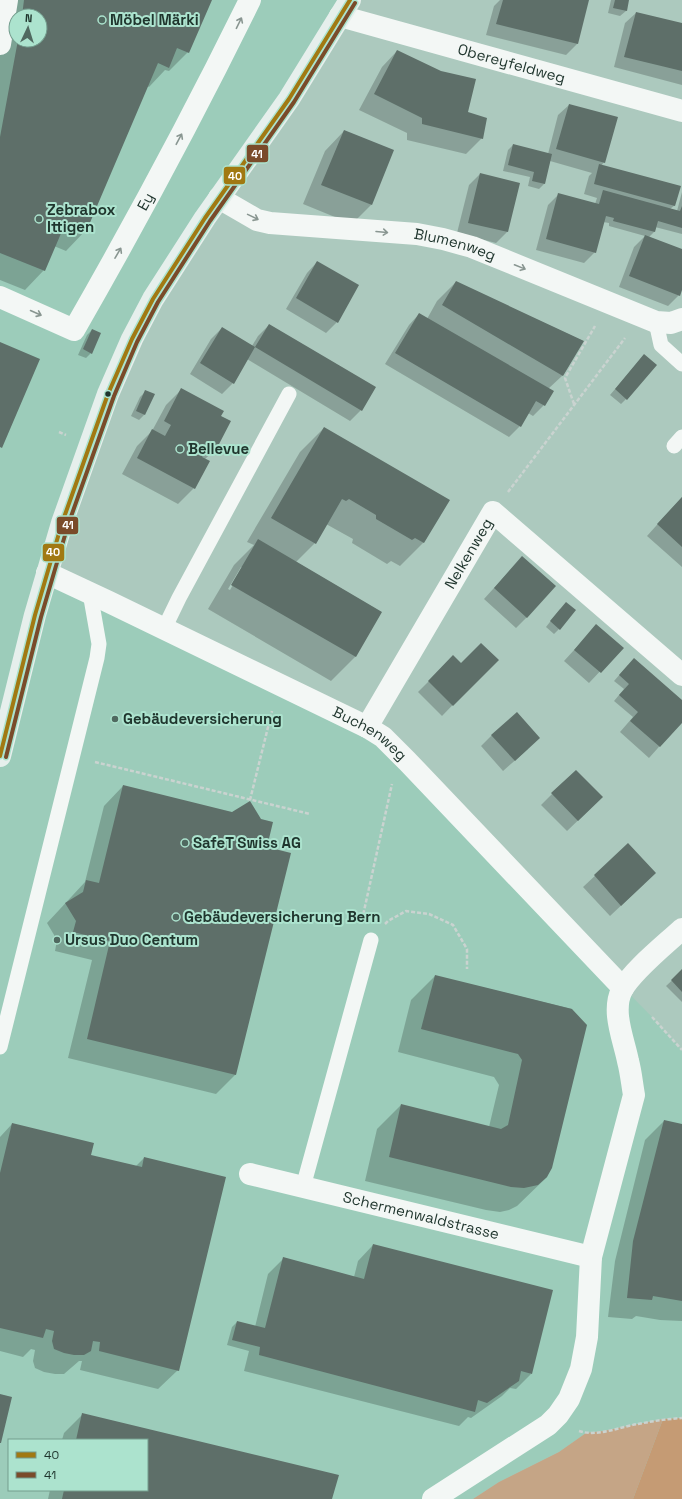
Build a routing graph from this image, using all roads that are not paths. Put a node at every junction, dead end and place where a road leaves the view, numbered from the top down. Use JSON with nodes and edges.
{"nodes":[{"id":1,"x":7,"y":0,"type":"edge"},
{"id":2,"x":250,"y":0,"type":"edge"},
{"id":3,"x":345,"y":8,"type":"edge"},
{"id":4,"x":0,"y":44,"type":"edge"},
{"id":5,"x":682,"y":111,"type":"edge"},
{"id":6,"x":219,"y":198,"type":"junction"},
{"id":7,"x":0,"y":297,"type":"edge"},
{"id":8,"x":648,"y":319,"type":"junction"},
{"id":9,"x":682,"y":319,"type":"edge"},
{"id":10,"x":682,"y":364,"type":"edge"},
{"id":11,"x":289,"y":394,"type":"dead end"},
{"id":12,"x":47,"y":573,"type":"junction"},
{"id":13,"x":90,"y":593,"type":"junction"},
{"id":14,"x":164,"y":629,"type":"junction"},
{"id":15,"x":682,"y":675,"type":"edge"},
{"id":16,"x":367,"y":727,"type":"junction"},
{"id":17,"x":0,"y":756,"type":"edge"},
{"id":18,"x":682,"y":929,"type":"edge"},
{"id":19,"x":371,"y":940,"type":"road end"},
{"id":20,"x":623,"y":988,"type":"junction"},
{"id":21,"x":0,"y":1047,"type":"edge"},
{"id":22,"x":250,"y":1174,"type":"dead end"},
{"id":23,"x":303,"y":1187,"type":"junction"},
{"id":24,"x":591,"y":1258,"type":"junction"},
{"id":25,"x":433,"y":1499,"type":"edge"}],
"edges":[{"from":1,"to":4,"type":"street"},
{"from":7,"to":2,"type":"street","name":"Ey","one_way":true},
{"from":3,"to":5,"type":"street","name":"Obereyfeldweg"},
{"from":3,"to":6,"type":"main road"},
{"from":6,"to":8,"type":"street","name":"Blumenweg","one_way":true},
{"from":6,"to":12,"type":"main road"},
{"from":8,"to":9,"type":"street","name":"Blumenweg"},
{"from":8,"to":10,"type":"lane"},
{"from":11,"to":14,"type":"lane"},
{"from":12,"to":13,"type":"street","name":"Buchenweg"},
{"from":12,"to":17,"type":"main road"},
{"from":13,"to":14,"type":"street","name":"Buchenweg"},
{"from":13,"to":21,"type":"lane"},
{"from":14,"to":16,"type":"street","name":"Buchenweg"},
{"from":15,"to":16,"type":"street","name":"Nelkenweg"},
{"from":16,"to":20,"type":"street","name":"Buchenweg"},
{"from":18,"to":20,"type":"street"},
{"from":19,"to":23,"type":"lane"},
{"from":20,"to":24,"type":"street"},
{"from":22,"to":23,"type":"street","name":"Schermenwaldstrasse"},
{"from":23,"to":24,"type":"street","name":"Schermenwaldstrasse"},
{"from":24,"to":25,"type":"street"}]}
